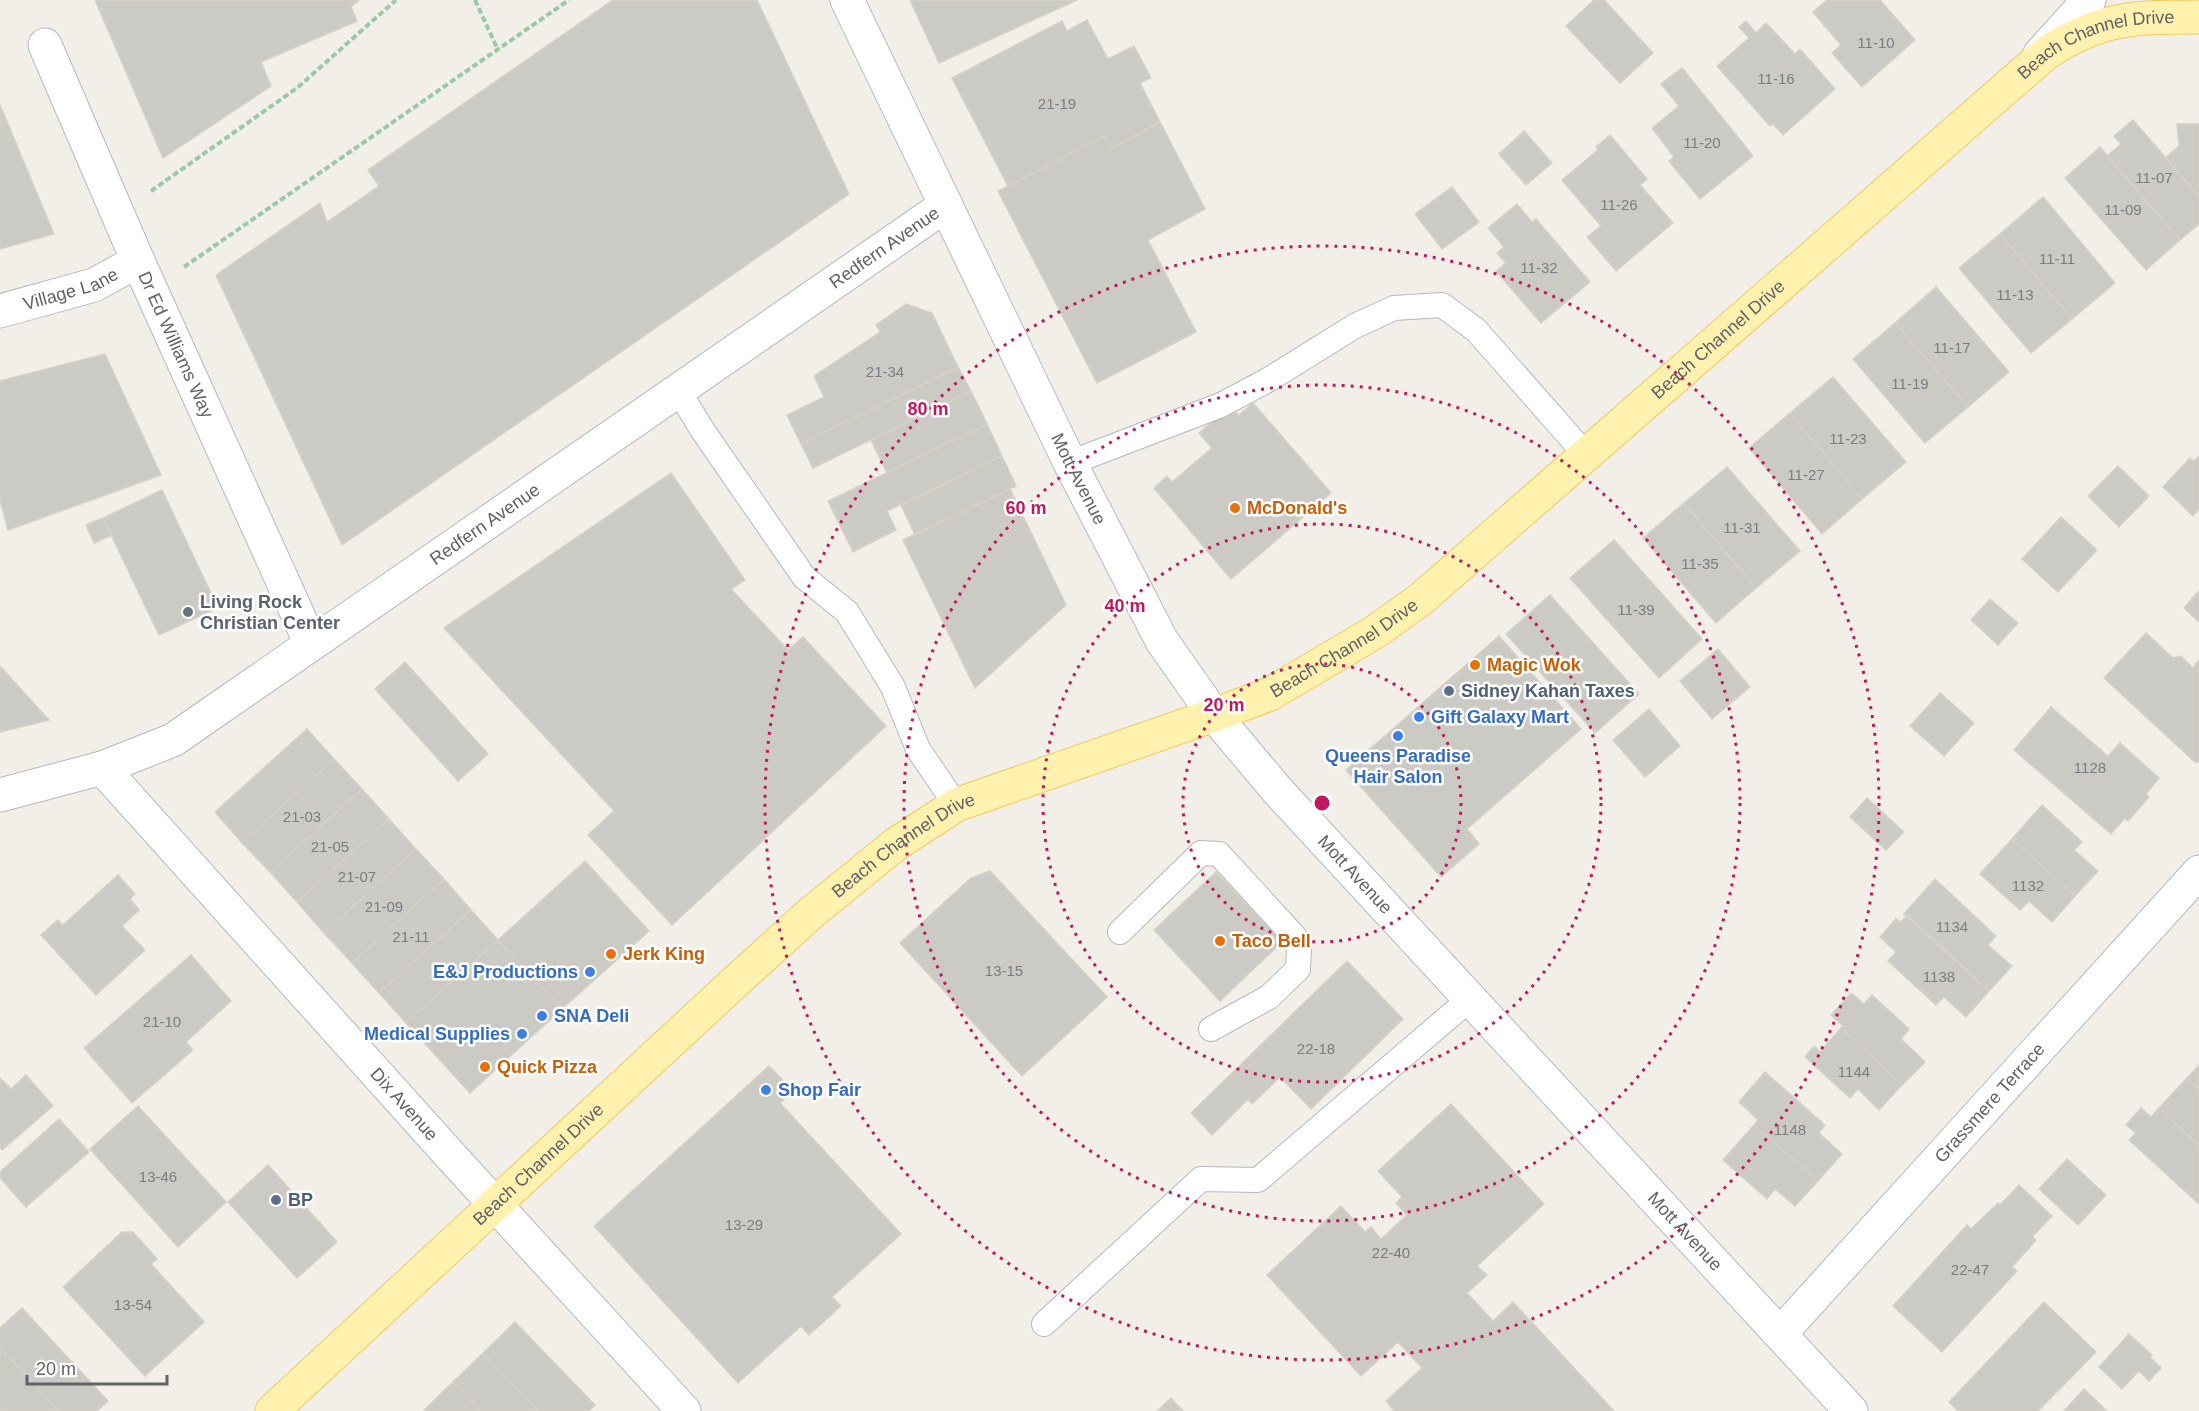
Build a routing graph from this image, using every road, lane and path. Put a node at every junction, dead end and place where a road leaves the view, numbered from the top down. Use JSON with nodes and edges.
{"nodes":[{"id":1,"x":396,"y":0,"type":"edge"},
{"id":2,"x":475,"y":0,"type":"edge"},
{"id":3,"x":569,"y":0,"type":"edge"},
{"id":4,"x":847,"y":0,"type":"edge"},
{"id":5,"x":2089,"y":0,"type":"edge"},
{"id":6,"x":2181,"y":0,"type":"edge"},
{"id":7,"x":2148,"y":17,"type":"junction"},
{"id":8,"x":2199,"y":17,"type":"edge"},
{"id":9,"x":45,"y":45,"type":"dead end"},
{"id":10,"x":498,"y":50,"type":"junction"},
{"id":11,"x":2029,"y":66,"type":"junction"},
{"id":12,"x":148,"y":194,"type":"dead end"},
{"id":13,"x":946,"y":205,"type":"junction"},
{"id":14,"x":138,"y":261,"type":"junction"},
{"id":15,"x":181,"y":270,"type":"dead end"},
{"id":16,"x":0,"y":311,"type":"edge"},
{"id":17,"x":678,"y":390,"type":"junction"},
{"id":18,"x":1586,"y":455,"type":"junction"},
{"id":19,"x":1070,"y":463,"type":"junction"},
{"id":20,"x":311,"y":644,"type":"junction"},
{"id":21,"x":1214,"y":716,"type":"junction"},
{"id":22,"x":102,"y":768,"type":"junction"},
{"id":23,"x":0,"y":795,"type":"edge"},
{"id":24,"x":956,"y":805,"type":"junction"},
{"id":25,"x":2199,"y":872,"type":"edge"},
{"id":26,"x":1120,"y":932,"type":"dead end"},
{"id":27,"x":1471,"y":999,"type":"junction"},
{"id":28,"x":1211,"y":1029,"type":"dead end"},
{"id":29,"x":495,"y":1204,"type":"junction"},
{"id":30,"x":1044,"y":1324,"type":"dead end"},
{"id":31,"x":1780,"y":1334,"type":"junction"},
{"id":32,"x":272,"y":1411,"type":"edge"},
{"id":33,"x":684,"y":1411,"type":"edge"},
{"id":34,"x":1851,"y":1411,"type":"edge"}],
"edges":[{"from":1,"to":12,"type":"path"},
{"from":2,"to":10,"type":"path"},
{"from":3,"to":10,"type":"path"},
{"from":4,"to":13,"type":"street","name":"Mott Avenue"},
{"from":5,"to":11,"type":"street"},
{"from":6,"to":7,"type":"street"},
{"from":7,"to":8,"type":"main road","name":"Beach Channel Drive"},
{"from":7,"to":11,"type":"main road","name":"Beach Channel Drive"},
{"from":9,"to":14,"type":"street","name":"Dr Ed Williams Way"},
{"from":10,"to":15,"type":"path"},
{"from":11,"to":18,"type":"main road","name":"Beach Channel Drive"},
{"from":13,"to":17,"type":"street","name":"Redfern Avenue"},
{"from":13,"to":19,"type":"street","name":"Mott Avenue"},
{"from":14,"to":16,"type":"street","name":"Village Lane"},
{"from":14,"to":20,"type":"street","name":"Dr Ed Williams Way"},
{"from":17,"to":20,"type":"street","name":"Redfern Avenue"},
{"from":17,"to":24,"type":"lane"},
{"from":18,"to":19,"type":"lane"},
{"from":18,"to":21,"type":"main road","name":"Beach Channel Drive"},
{"from":19,"to":21,"type":"street","name":"Mott Avenue"},
{"from":20,"to":22,"type":"street","name":"Redfern Avenue"},
{"from":21,"to":24,"type":"main road","name":"Beach Channel Drive"},
{"from":21,"to":27,"type":"street","name":"Mott Avenue"},
{"from":22,"to":23,"type":"street","name":"Redfern Avenue"},
{"from":22,"to":29,"type":"street","name":"Dix Avenue"},
{"from":24,"to":29,"type":"main road","name":"Beach Channel Drive"},
{"from":25,"to":31,"type":"street","name":"Grassmere Terrace"},
{"from":26,"to":28,"type":"lane"},
{"from":27,"to":30,"type":"lane"},
{"from":27,"to":31,"type":"street","name":"Mott Avenue"},
{"from":29,"to":32,"type":"main road","name":"Beach Channel Drive"},
{"from":29,"to":33,"type":"street","name":"Dix Avenue"},
{"from":31,"to":34,"type":"street","name":"Mott Avenue"}]}
